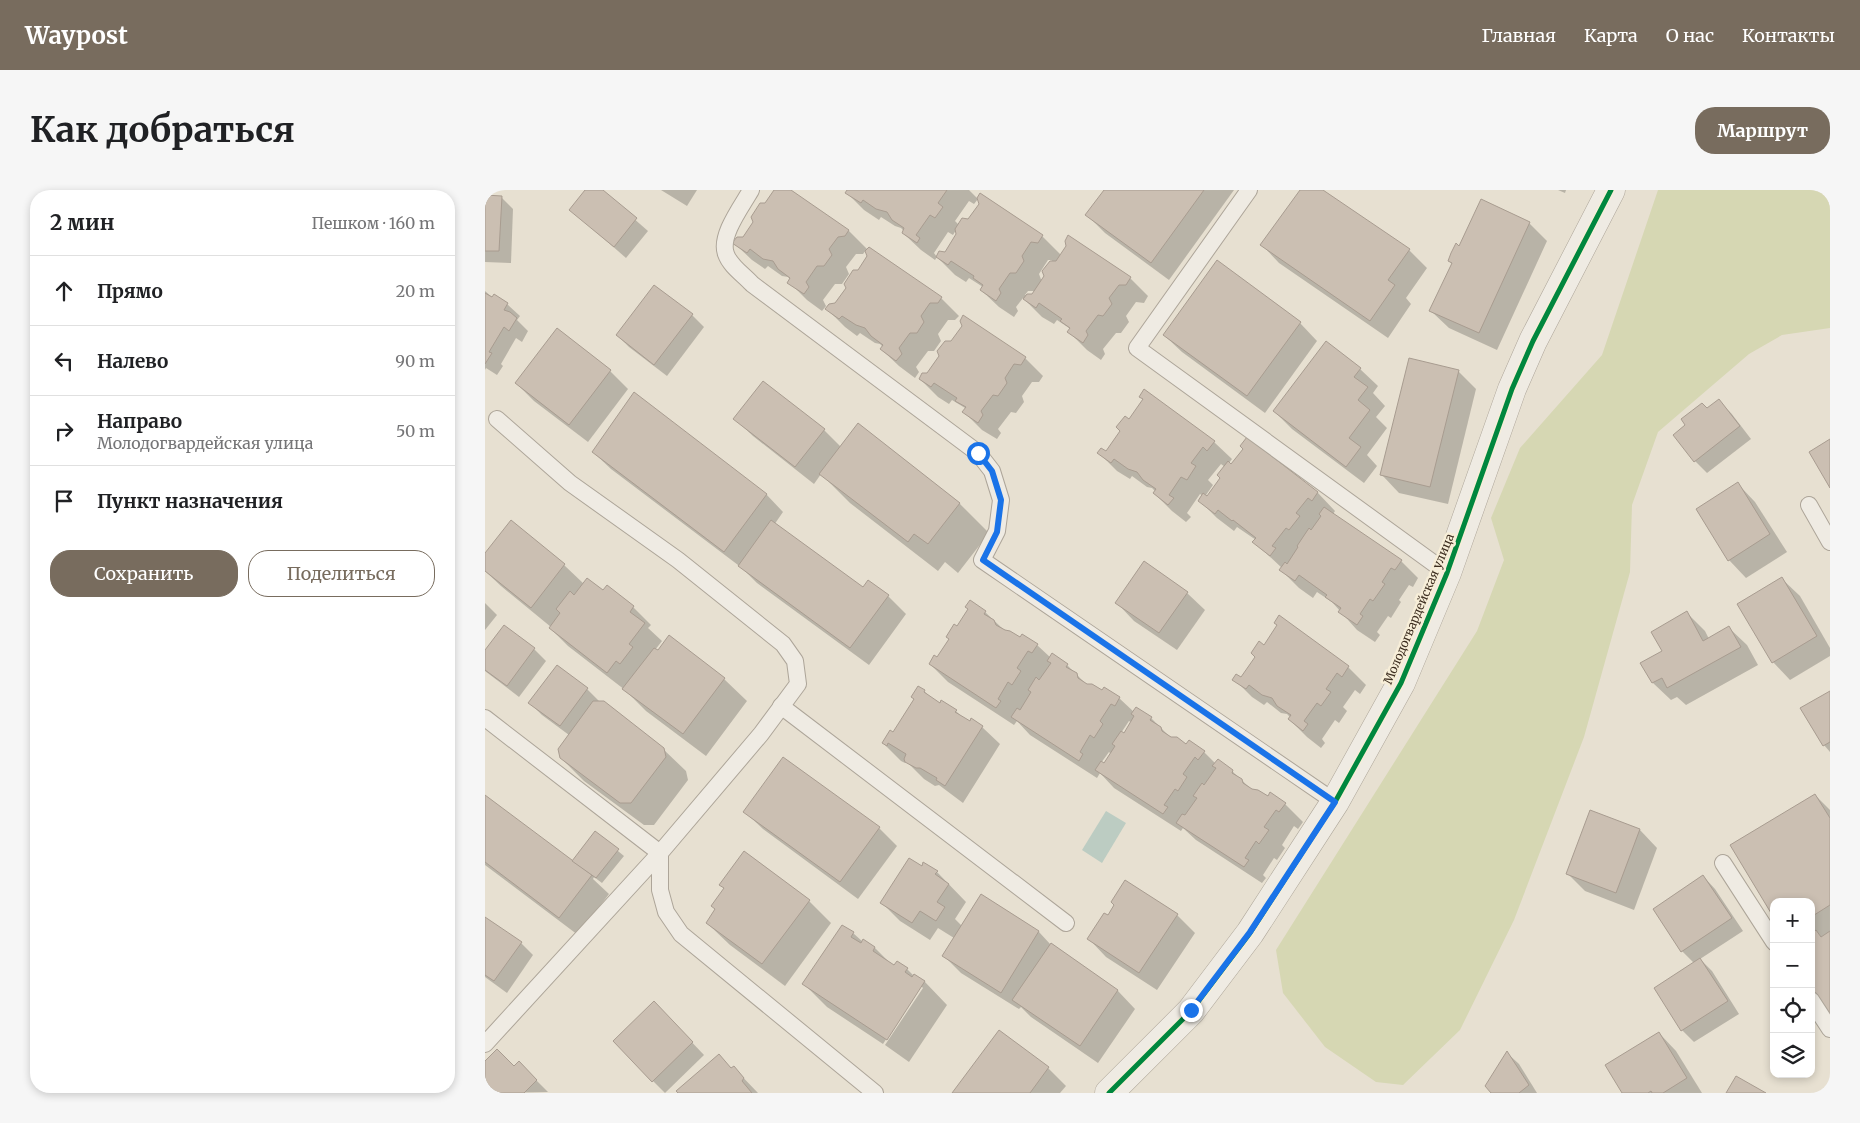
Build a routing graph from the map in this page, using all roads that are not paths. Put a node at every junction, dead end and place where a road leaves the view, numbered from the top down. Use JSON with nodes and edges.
{"nodes":[{"id":1,"x":751,"y":190,"type":"edge"},
{"id":2,"x":1249,"y":190,"type":"edge"},
{"id":3,"x":1611,"y":190,"type":"edge"},
{"id":4,"x":497,"y":419,"type":"dead end"},
{"id":5,"x":1809,"y":505,"type":"dead end"},
{"id":6,"x":1830,"y":542,"type":"edge"},
{"id":7,"x":1447,"y":573,"type":"junction"},
{"id":8,"x":781,"y":706,"type":"junction"},
{"id":9,"x":485,"y":718,"type":"edge"},
{"id":10,"x":1335,"y":802,"type":"junction"},
{"id":11,"x":660,"y":853,"type":"junction"},
{"id":12,"x":1723,"y":863,"type":"dead end"},
{"id":13,"x":1066,"y":923,"type":"dead end"},
{"id":14,"x":1770,"y":936,"type":"edge"},
{"id":15,"x":1815,"y":1006,"type":"edge"},
{"id":16,"x":1830,"y":1029,"type":"edge"},
{"id":17,"x":485,"y":1044,"type":"edge"},
{"id":18,"x":875,"y":1093,"type":"edge"},
{"id":19,"x":1109,"y":1093,"type":"edge"}],
"edges":[{"from":1,"to":10,"type":"lane"},
{"from":2,"to":7,"type":"lane"},
{"from":3,"to":7,"type":"street","name":"Молодогвардейская улица"},
{"from":4,"to":8,"type":"lane"},
{"from":5,"to":6,"type":"lane"},
{"from":7,"to":10,"type":"street","name":"Молодогвардейская улица"},
{"from":8,"to":11,"type":"lane"},
{"from":8,"to":13,"type":"lane"},
{"from":9,"to":11,"type":"lane"},
{"from":10,"to":19,"type":"street","name":"Молодогвардейская улица"},
{"from":11,"to":17,"type":"lane"},
{"from":11,"to":18,"type":"lane"},
{"from":12,"to":14,"type":"lane"},
{"from":15,"to":16,"type":"lane"}]}
